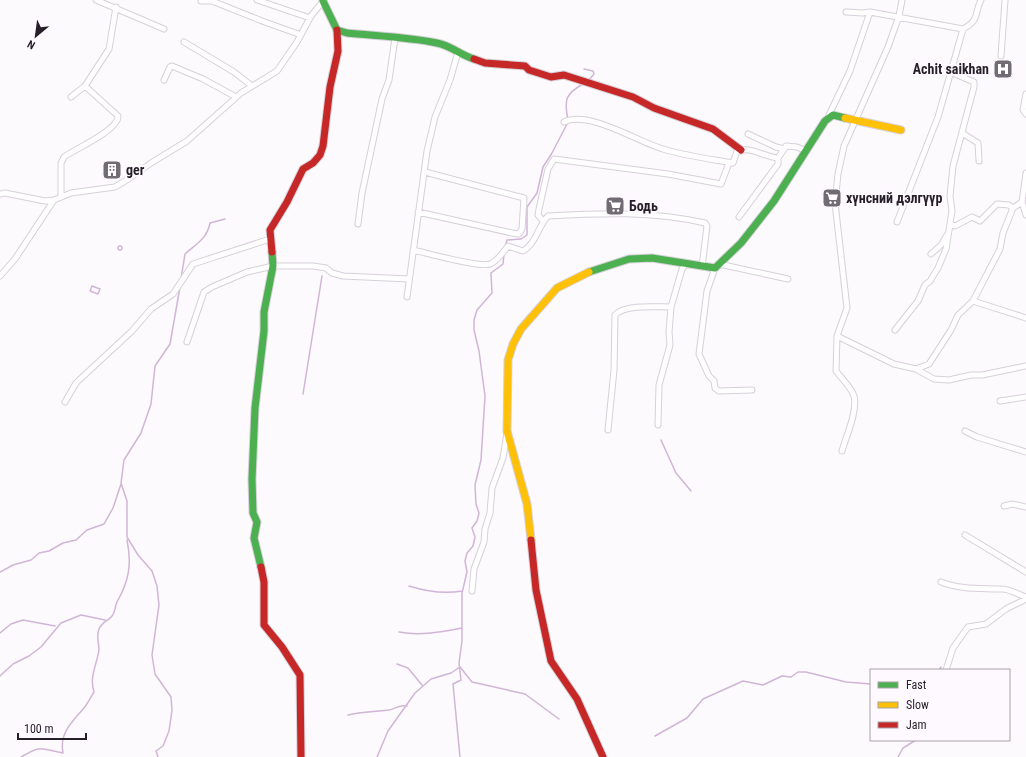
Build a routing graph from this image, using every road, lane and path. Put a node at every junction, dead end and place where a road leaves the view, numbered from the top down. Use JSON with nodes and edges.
{"nodes":[{"id":1,"x":96,"y":0,"type":"edge"},
{"id":2,"x":257,"y":0,"type":"edge"},
{"id":3,"x":902,"y":0,"type":"edge"},
{"id":4,"x":980,"y":0,"type":"edge"},
{"id":5,"x":1005,"y":0,"type":"edge"},
{"id":6,"x":324,"y":1,"type":"edge"},
{"id":7,"x":201,"y":2,"type":"dead end"},
{"id":8,"x":116,"y":7,"type":"junction"},
{"id":9,"x":846,"y":12,"type":"dead end"},
{"id":10,"x":870,"y":12,"type":"junction"},
{"id":11,"x":899,"y":16,"type":"junction"},
{"id":12,"x":310,"y":18,"type":"junction"},
{"id":13,"x":164,"y":29,"type":"dead end"},
{"id":14,"x":963,"y":29,"type":"junction"},
{"id":15,"x":337,"y":30,"type":"junction"},
{"id":16,"x":301,"y":35,"type":"junction"},
{"id":17,"x":395,"y":38,"type":"junction"},
{"id":18,"x":184,"y":42,"type":"dead end"},
{"id":19,"x":458,"y":52,"type":"junction"},
{"id":20,"x":1001,"y":56,"type":"dead end"},
{"id":21,"x":951,"y":68,"type":"junction"},
{"id":22,"x":164,"y":80,"type":"dead end"},
{"id":23,"x":85,"y":86,"type":"junction"},
{"id":24,"x":252,"y":86,"type":"junction"},
{"id":25,"x":1026,"y":94,"type":"edge"},
{"id":26,"x":72,"y":97,"type":"dead end"},
{"id":27,"x":236,"y":97,"type":"junction"},
{"id":28,"x":1026,"y":114,"type":"edge"},
{"id":29,"x":829,"y":116,"type":"junction"},
{"id":30,"x":854,"y":121,"type":"junction"},
{"id":31,"x":564,"y":122,"type":"dead end"},
{"id":32,"x":901,"y":130,"type":"dead end"},
{"id":33,"x":962,"y":133,"type":"junction"},
{"id":34,"x":748,"y":134,"type":"dead end"},
{"id":35,"x":784,"y":149,"type":"junction"},
{"id":36,"x":741,"y":150,"type":"junction"},
{"id":37,"x":807,"y":151,"type":"junction"},
{"id":38,"x":778,"y":158,"type":"junction"},
{"id":39,"x":979,"y":161,"type":"dead end"},
{"id":40,"x":729,"y":162,"type":"junction"},
{"id":41,"x":425,"y":172,"type":"junction"},
{"id":42,"x":1026,"y":173,"type":"edge"},
{"id":43,"x":0,"y":194,"type":"edge"},
{"id":44,"x":62,"y":197,"type":"junction"},
{"id":45,"x":54,"y":200,"type":"junction"},
{"id":46,"x":1022,"y":202,"type":"junction"},
{"id":47,"x":1013,"y":208,"type":"junction"},
{"id":48,"x":418,"y":212,"type":"junction"},
{"id":49,"x":1026,"y":215,"type":"edge"},
{"id":50,"x":739,"y":217,"type":"dead end"},
{"id":51,"x":543,"y":221,"type":"junction"},
{"id":52,"x":897,"y":222,"type":"dead end"},
{"id":53,"x":358,"y":224,"type":"dead end"},
{"id":54,"x":950,"y":224,"type":"junction"},
{"id":55,"x":949,"y":232,"type":"junction"},
{"id":56,"x":270,"y":239,"type":"junction"},
{"id":57,"x":413,"y":250,"type":"junction"},
{"id":58,"x":931,"y":254,"type":"dead end"},
{"id":59,"x":687,"y":263,"type":"junction"},
{"id":60,"x":273,"y":266,"type":"junction"},
{"id":61,"x":717,"y":266,"type":"junction"},
{"id":62,"x":702,"y":267,"type":"junction"},
{"id":63,"x":0,"y":276,"type":"edge"},
{"id":64,"x":788,"y":278,"type":"dead end"},
{"id":65,"x":409,"y":279,"type":"junction"},
{"id":66,"x":407,"y":297,"type":"dead end"},
{"id":67,"x":973,"y":301,"type":"junction"},
{"id":68,"x":671,"y":307,"type":"junction"},
{"id":69,"x":1026,"y":318,"type":"edge"},
{"id":70,"x":895,"y":330,"type":"dead end"},
{"id":71,"x":837,"y":336,"type":"junction"},
{"id":72,"x":187,"y":342,"type":"dead end"},
{"id":73,"x":1026,"y":366,"type":"edge"},
{"id":74,"x":916,"y":369,"type":"junction"},
{"id":75,"x":752,"y":390,"type":"dead end"},
{"id":76,"x":1026,"y":397,"type":"edge"},
{"id":77,"x":1000,"y":401,"type":"dead end"},
{"id":78,"x":65,"y":402,"type":"dead end"},
{"id":79,"x":658,"y":425,"type":"dead end"},
{"id":80,"x":608,"y":430,"type":"dead end"},
{"id":81,"x":507,"y":431,"type":"junction"},
{"id":82,"x":966,"y":431,"type":"dead end"},
{"id":83,"x":842,"y":451,"type":"dead end"},
{"id":84,"x":1026,"y":452,"type":"edge"},
{"id":85,"x":1004,"y":506,"type":"dead end"},
{"id":86,"x":1026,"y":506,"type":"edge"},
{"id":87,"x":965,"y":534,"type":"dead end"},
{"id":88,"x":1026,"y":572,"type":"edge"},
{"id":89,"x":941,"y":582,"type":"dead end"},
{"id":90,"x":472,"y":591,"type":"dead end"},
{"id":91,"x":1026,"y":598,"type":"edge"},
{"id":92,"x":946,"y":669,"type":"edge"},
{"id":93,"x":301,"y":757,"type":"edge"},
{"id":94,"x":603,"y":757,"type":"edge"}],
"edges":[{"from":1,"to":8,"type":"street"},
{"from":2,"to":12,"type":"street"},
{"from":3,"to":11,"type":"street"},
{"from":4,"to":14,"type":"street"},
{"from":5,"to":20,"type":"street"},
{"from":6,"to":12,"type":"street"},
{"from":6,"to":15,"type":"street"},
{"from":7,"to":16,"type":"street"},
{"from":8,"to":13,"type":"street"},
{"from":8,"to":23,"type":"street"},
{"from":9,"to":10,"type":"street"},
{"from":10,"to":11,"type":"street"},
{"from":10,"to":29,"type":"street"},
{"from":11,"to":14,"type":"street"},
{"from":11,"to":30,"type":"street"},
{"from":12,"to":16,"type":"street"},
{"from":14,"to":21,"type":"street"},
{"from":15,"to":17,"type":"street"},
{"from":15,"to":56,"type":"street"},
{"from":16,"to":24,"type":"street"},
{"from":17,"to":19,"type":"street"},
{"from":17,"to":53,"type":"street"},
{"from":18,"to":24,"type":"street"},
{"from":19,"to":36,"type":"street"},
{"from":19,"to":41,"type":"street"},
{"from":21,"to":33,"type":"street"},
{"from":21,"to":52,"type":"street"},
{"from":22,"to":27,"type":"street"},
{"from":23,"to":26,"type":"street"},
{"from":23,"to":44,"type":"street"},
{"from":24,"to":27,"type":"street"},
{"from":25,"to":28,"type":"street"},
{"from":27,"to":44,"type":"street"},
{"from":29,"to":30,"type":"street"},
{"from":29,"to":37,"type":"street"},
{"from":30,"to":32,"type":"street"},
{"from":30,"to":71,"type":"street"},
{"from":31,"to":40,"type":"street"},
{"from":33,"to":39,"type":"street"},
{"from":33,"to":54,"type":"street"},
{"from":34,"to":35,"type":"street"},
{"from":35,"to":37,"type":"street"},
{"from":35,"to":38,"type":"street"},
{"from":36,"to":38,"type":"street"},
{"from":36,"to":40,"type":"street"},
{"from":37,"to":61,"type":"street"},
{"from":38,"to":50,"type":"street"},
{"from":40,"to":51,"type":"street"},
{"from":41,"to":48,"type":"street"},
{"from":41,"to":48,"type":"street"},
{"from":42,"to":46,"type":"street"},
{"from":43,"to":45,"type":"street"},
{"from":44,"to":45,"type":"street"},
{"from":45,"to":63,"type":"street"},
{"from":46,"to":47,"type":"street"},
{"from":46,"to":49,"type":"street"},
{"from":47,"to":54,"type":"street"},
{"from":47,"to":67,"type":"street"},
{"from":48,"to":57,"type":"street"},
{"from":51,"to":57,"type":"street"},
{"from":51,"to":62,"type":"street"},
{"from":54,"to":55,"type":"street"},
{"from":55,"to":58,"type":"street"},
{"from":55,"to":70,"type":"street"},
{"from":56,"to":60,"type":"street"},
{"from":56,"to":78,"type":"street"},
{"from":57,"to":65,"type":"street"},
{"from":59,"to":62,"type":"street"},
{"from":59,"to":68,"type":"street"},
{"from":59,"to":81,"type":"street"},
{"from":60,"to":65,"type":"street"},
{"from":60,"to":72,"type":"street"},
{"from":60,"to":93,"type":"street"},
{"from":61,"to":62,"type":"street"},
{"from":61,"to":64,"type":"street"},
{"from":61,"to":75,"type":"street"},
{"from":65,"to":66,"type":"street"},
{"from":67,"to":69,"type":"street"},
{"from":67,"to":74,"type":"street"},
{"from":68,"to":79,"type":"street"},
{"from":68,"to":80,"type":"street"},
{"from":71,"to":74,"type":"street"},
{"from":71,"to":83,"type":"street"},
{"from":73,"to":74,"type":"street"},
{"from":76,"to":77,"type":"street"},
{"from":81,"to":90,"type":"street"},
{"from":81,"to":94,"type":"street"},
{"from":82,"to":84,"type":"street"},
{"from":85,"to":86,"type":"street"},
{"from":87,"to":88,"type":"street"},
{"from":89,"to":91,"type":"street"},
{"from":91,"to":92,"type":"street"}]}
